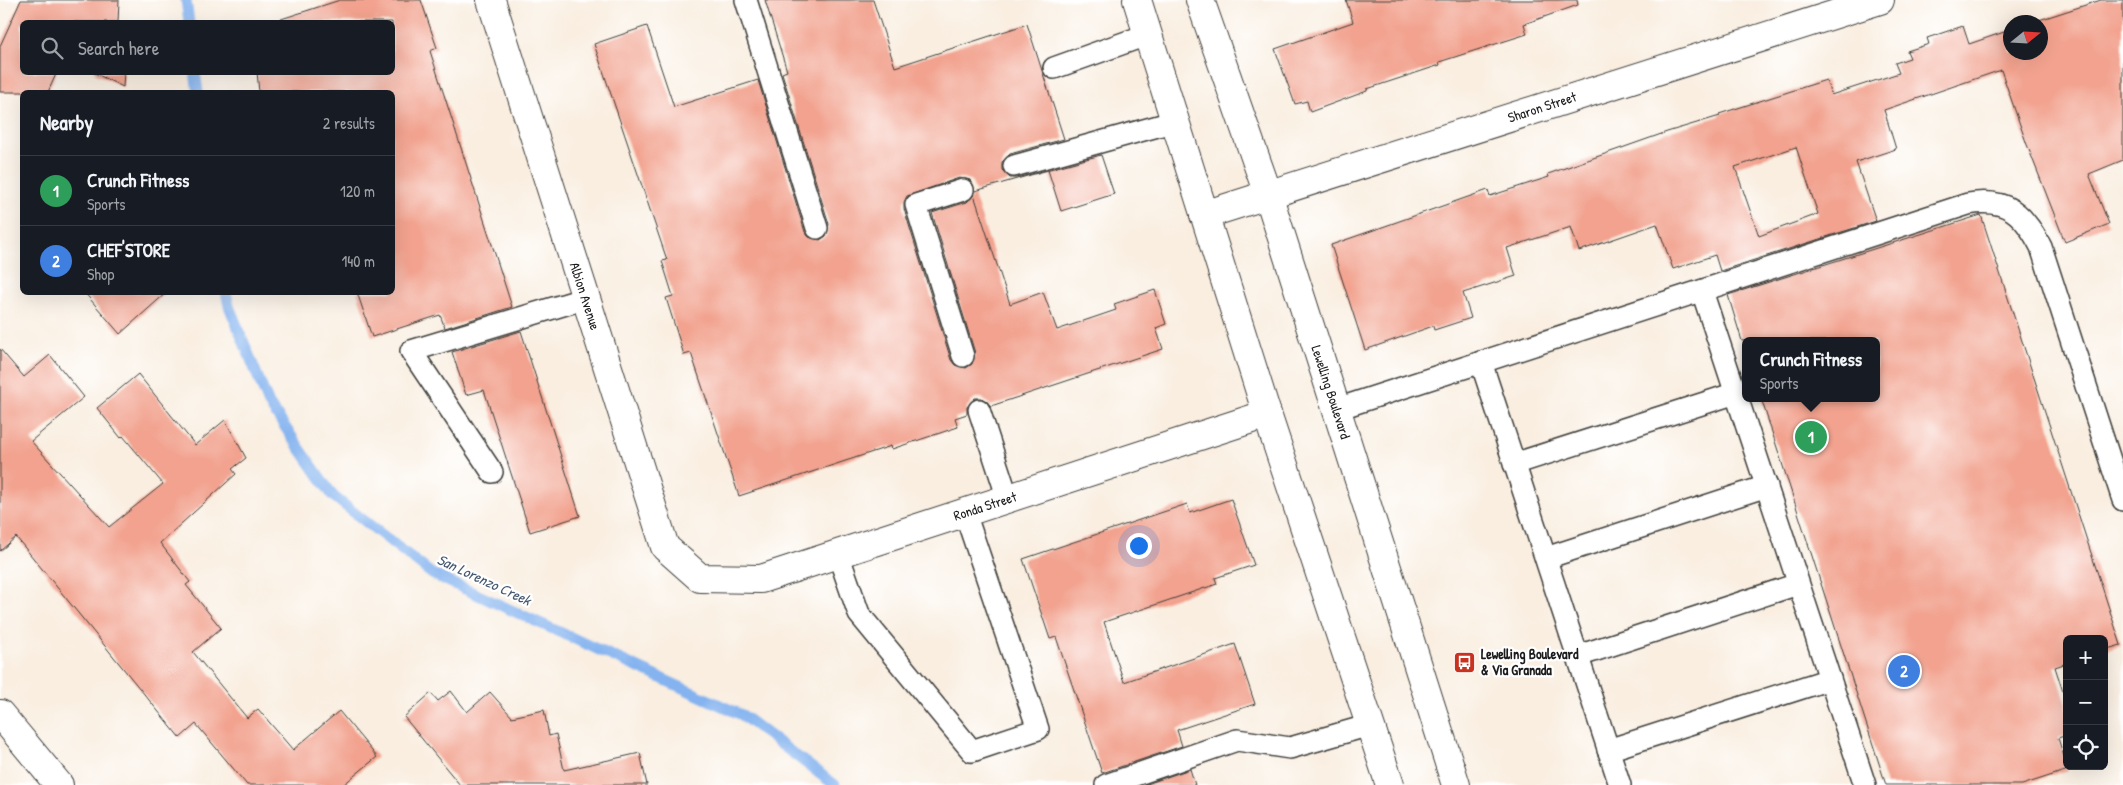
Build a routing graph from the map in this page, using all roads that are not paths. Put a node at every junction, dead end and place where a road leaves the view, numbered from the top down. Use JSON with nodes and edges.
{"nodes":[{"id":1,"x":491,"y":0,"type":"edge"},
{"id":2,"x":746,"y":0,"type":"edge"},
{"id":3,"x":1137,"y":0,"type":"edge"},
{"id":4,"x":1200,"y":0,"type":"edge"},
{"id":5,"x":1880,"y":0,"type":"edge"},
{"id":6,"x":1149,"y":34,"type":"junction"},
{"id":7,"x":1054,"y":68,"type":"dead end"},
{"id":8,"x":1176,"y":121,"type":"junction"},
{"id":9,"x":1014,"y":166,"type":"dead end"},
{"id":10,"x":963,"y":190,"type":"dead end"},
{"id":11,"x":1268,"y":194,"type":"junction"},
{"id":12,"x":1204,"y":216,"type":"junction"},
{"id":13,"x":817,"y":228,"type":"dead end"},
{"id":14,"x":1702,"y":290,"type":"junction"},
{"id":15,"x":586,"y":298,"type":"junction"},
{"id":16,"x":962,"y":356,"type":"dead end"},
{"id":17,"x":1481,"y":362,"type":"junction"},
{"id":18,"x":1736,"y":393,"type":"junction"},
{"id":19,"x":1337,"y":409,"type":"junction"},
{"id":20,"x":979,"y":410,"type":"dead end"},
{"id":21,"x":1267,"y":414,"type":"junction"},
{"id":22,"x":1514,"y":464,"type":"junction"},
{"id":23,"x":492,"y":472,"type":"dead end"},
{"id":24,"x":1767,"y":486,"type":"junction"},
{"id":25,"x":1008,"y":499,"type":"junction"},
{"id":26,"x":2123,"y":500,"type":"edge"},
{"id":27,"x":965,"y":512,"type":"junction"},
{"id":28,"x":838,"y":554,"type":"junction"},
{"id":29,"x":1546,"y":558,"type":"junction"},
{"id":30,"x":700,"y":578,"type":"joint"},
{"id":31,"x":1798,"y":584,"type":"junction"},
{"id":32,"x":1578,"y":656,"type":"junction"},
{"id":33,"x":1830,"y":679,"type":"junction"},
{"id":34,"x":0,"y":714,"type":"edge"},
{"id":35,"x":1370,"y":725,"type":"junction"},
{"id":36,"x":1608,"y":750,"type":"junction"},
{"id":37,"x":1858,"y":783,"type":"edge"},
{"id":38,"x":59,"y":785,"type":"edge"},
{"id":39,"x":1106,"y":785,"type":"edge"},
{"id":40,"x":1390,"y":785,"type":"edge"},
{"id":41,"x":1456,"y":785,"type":"edge"},
{"id":42,"x":1620,"y":785,"type":"edge"}],
"edges":[{"from":1,"to":15,"type":"street","name":"Albion Avenue"},
{"from":2,"to":13,"type":"lane"},
{"from":3,"to":6,"type":"street"},
{"from":4,"to":11,"type":"street","name":"Lewelling Boulevard"},
{"from":5,"to":11,"type":"street","name":"Sharon Street"},
{"from":6,"to":7,"type":"lane"},
{"from":6,"to":8,"type":"street"},
{"from":8,"to":9,"type":"lane"},
{"from":8,"to":12,"type":"street"},
{"from":10,"to":16,"type":"lane"},
{"from":11,"to":12,"type":"street","name":"Sharon Street"},
{"from":11,"to":19,"type":"street","name":"Lewelling Boulevard"},
{"from":12,"to":21,"type":"street"},
{"from":14,"to":17,"type":"lane"},
{"from":14,"to":18,"type":"lane"},
{"from":14,"to":26,"type":"lane"},
{"from":15,"to":23,"type":"lane"},
{"from":15,"to":30,"type":"street","name":"Albion Avenue"},
{"from":17,"to":19,"type":"lane"},
{"from":17,"to":22,"type":"lane"},
{"from":18,"to":22,"type":"lane"},
{"from":18,"to":24,"type":"lane"},
{"from":19,"to":41,"type":"street","name":"Lewelling Boulevard"},
{"from":20,"to":25,"type":"lane"},
{"from":21,"to":25,"type":"street","name":"Ronda Street"},
{"from":21,"to":35,"type":"street"},
{"from":22,"to":29,"type":"lane"},
{"from":24,"to":29,"type":"lane"},
{"from":24,"to":31,"type":"lane"},
{"from":25,"to":27,"type":"street","name":"Ronda Street"},
{"from":27,"to":28,"type":"street","name":"Ronda Street"},
{"from":27,"to":28,"type":"lane"},
{"from":28,"to":30,"type":"street","name":"Ronda Street"},
{"from":29,"to":32,"type":"lane"},
{"from":31,"to":32,"type":"lane"},
{"from":31,"to":33,"type":"lane"},
{"from":32,"to":36,"type":"lane"},
{"from":33,"to":36,"type":"lane"},
{"from":33,"to":37,"type":"lane"},
{"from":34,"to":38,"type":"street"},
{"from":35,"to":39,"type":"lane"},
{"from":35,"to":40,"type":"street"},
{"from":36,"to":42,"type":"lane"}]}
